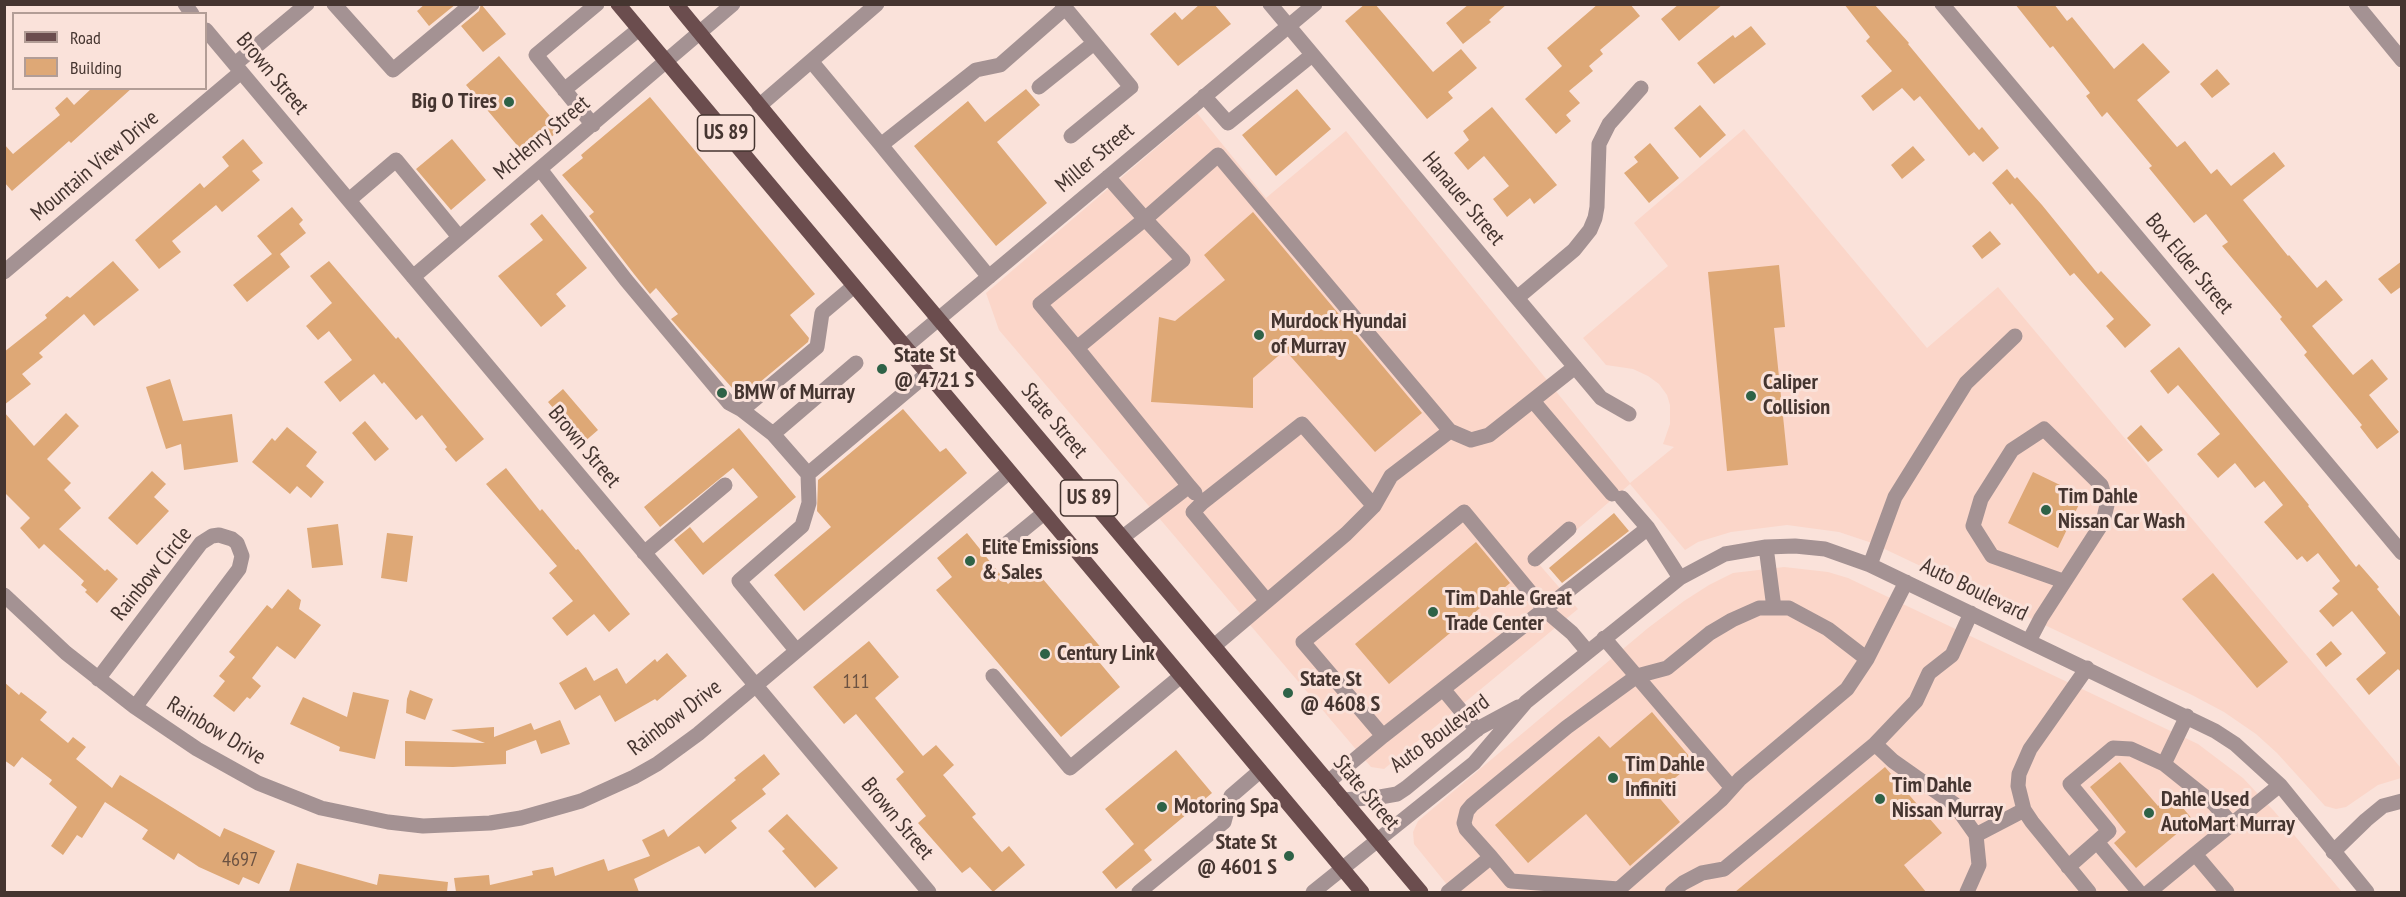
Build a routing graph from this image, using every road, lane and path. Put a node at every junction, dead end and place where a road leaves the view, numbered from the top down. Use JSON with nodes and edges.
{"nodes":[{"id":1,"x":307,"y":4,"type":"edge"},
{"id":2,"x":334,"y":4,"type":"edge"},
{"id":3,"x":472,"y":4,"type":"edge"},
{"id":4,"x":597,"y":4,"type":"edge"},
{"id":5,"x":618,"y":4,"type":"edge"},
{"id":6,"x":676,"y":4,"type":"edge"},
{"id":7,"x":733,"y":4,"type":"edge"},
{"id":8,"x":877,"y":4,"type":"edge"},
{"id":9,"x":1270,"y":4,"type":"edge"},
{"id":10,"x":1315,"y":4,"type":"edge"},
{"id":11,"x":1942,"y":4,"type":"edge"},
{"id":12,"x":2356,"y":4,"type":"edge"},
{"id":13,"x":1064,"y":6,"type":"edge"},
{"id":14,"x":1288,"y":26,"type":"junction"},
{"id":15,"x":639,"y":29,"type":"junction"},
{"id":16,"x":207,"y":31,"type":"edge"},
{"id":17,"x":701,"y":34,"type":"junction"},
{"id":18,"x":1094,"y":43,"type":"junction"},
{"id":19,"x":1312,"y":55,"type":"junction"},
{"id":20,"x":2402,"y":60,"type":"edge"},
{"id":21,"x":811,"y":61,"type":"junction"},
{"id":22,"x":667,"y":62,"type":"junction"},
{"id":23,"x":238,"y":68,"type":"junction"},
{"id":24,"x":1039,"y":87,"type":"dead end"},
{"id":25,"x":1641,"y":88,"type":"dead end"},
{"id":26,"x":564,"y":90,"type":"junction"},
{"id":27,"x":1204,"y":96,"type":"junction"},
{"id":28,"x":759,"y":106,"type":"junction"},
{"id":29,"x":593,"y":125,"type":"junction"},
{"id":30,"x":1071,"y":136,"type":"dead end"},
{"id":31,"x":881,"y":145,"type":"junction"},
{"id":32,"x":540,"y":170,"type":"junction"},
{"id":33,"x":1108,"y":177,"type":"junction"},
{"id":34,"x":349,"y":200,"type":"junction"},
{"id":35,"x":1145,"y":219,"type":"junction"},
{"id":36,"x":459,"y":237,"type":"junction"},
{"id":37,"x":4,"y":272,"type":"edge"},
{"id":38,"x":412,"y":277,"type":"junction"},
{"id":39,"x":989,"y":277,"type":"junction"},
{"id":40,"x":854,"y":286,"type":"junction"},
{"id":41,"x":1517,"y":298,"type":"junction"},
{"id":42,"x":939,"y":319,"type":"junction"},
{"id":43,"x":2015,"y":336,"type":"dead end"},
{"id":44,"x":905,"y":347,"type":"junction"},
{"id":45,"x":1077,"y":348,"type":"junction"},
{"id":46,"x":856,"y":363,"type":"dead end"},
{"id":47,"x":1575,"y":367,"type":"junction"},
{"id":48,"x":927,"y":374,"type":"junction"},
{"id":49,"x":1533,"y":401,"type":"junction"},
{"id":50,"x":742,"y":410,"type":"junction"},
{"id":51,"x":1629,"y":414,"type":"dead end"},
{"id":52,"x":1450,"y":430,"type":"junction"},
{"id":53,"x":773,"y":434,"type":"junction"},
{"id":54,"x":1009,"y":472,"type":"junction"},
{"id":55,"x":808,"y":474,"type":"junction"},
{"id":56,"x":725,"y":486,"type":"dead end"},
{"id":57,"x":1189,"y":486,"type":"junction"},
{"id":58,"x":1203,"y":502,"type":"junction"},
{"id":59,"x":1374,"y":506,"type":"junction"},
{"id":60,"x":1044,"y":513,"type":"junction"},
{"id":61,"x":1648,"y":528,"type":"junction"},
{"id":62,"x":1569,"y":529,"type":"dead end"},
{"id":63,"x":1123,"y":537,"type":"junction"},
{"id":64,"x":1766,"y":548,"type":"junction"},
{"id":65,"x":1000,"y":549,"type":"dead end"},
{"id":66,"x":644,"y":553,"type":"junction"},
{"id":67,"x":2402,"y":553,"type":"edge"},
{"id":68,"x":1535,"y":559,"type":"dead end"},
{"id":69,"x":1870,"y":565,"type":"junction"},
{"id":70,"x":1680,"y":578,"type":"junction"},
{"id":71,"x":2063,"y":581,"type":"junction"},
{"id":72,"x":1906,"y":582,"type":"junction"},
{"id":73,"x":4,"y":596,"type":"edge"},
{"id":74,"x":1267,"y":601,"type":"junction"},
{"id":75,"x":1774,"y":608,"type":"junction"},
{"id":76,"x":1545,"y":610,"type":"junction"},
{"id":77,"x":1971,"y":613,"type":"junction"},
{"id":78,"x":1604,"y":638,"type":"junction"},
{"id":79,"x":2029,"y":641,"type":"junction"},
{"id":80,"x":1214,"y":646,"type":"junction"},
{"id":81,"x":796,"y":650,"type":"junction"},
{"id":82,"x":1588,"y":652,"type":"junction"},
{"id":83,"x":1867,"y":659,"type":"junction"},
{"id":84,"x":2087,"y":668,"type":"junction"},
{"id":85,"x":993,"y":676,"type":"dead end"},
{"id":86,"x":1180,"y":676,"type":"junction"},
{"id":87,"x":1637,"y":676,"type":"junction"},
{"id":88,"x":98,"y":679,"type":"junction"},
{"id":89,"x":755,"y":685,"type":"junction"},
{"id":90,"x":1443,"y":689,"type":"junction"},
{"id":91,"x":1526,"y":702,"type":"junction"},
{"id":92,"x":135,"y":707,"type":"junction"},
{"id":93,"x":2187,"y":716,"type":"junction"},
{"id":94,"x":1477,"y":730,"type":"junction"},
{"id":95,"x":1383,"y":736,"type":"junction"},
{"id":96,"x":1875,"y":744,"type":"junction"},
{"id":97,"x":2164,"y":764,"type":"junction"},
{"id":98,"x":1260,"y":771,"type":"junction"},
{"id":99,"x":1328,"y":782,"type":"junction"},
{"id":100,"x":2280,"y":785,"type":"junction"},
{"id":101,"x":1732,"y":788,"type":"junction"},
{"id":102,"x":1343,"y":800,"type":"junction"},
{"id":103,"x":2402,"y":801,"type":"edge"},
{"id":104,"x":2024,"y":810,"type":"junction"},
{"id":105,"x":2232,"y":824,"type":"junction"},
{"id":106,"x":1976,"y":835,"type":"junction"},
{"id":107,"x":1376,"y":840,"type":"junction"},
{"id":108,"x":2097,"y":842,"type":"junction"},
{"id":109,"x":2333,"y":852,"type":"junction"},
{"id":110,"x":2195,"y":854,"type":"junction"},
{"id":111,"x":1491,"y":857,"type":"junction"},
{"id":112,"x":2068,"y":867,"type":"junction"},
{"id":113,"x":1342,"y":868,"type":"junction"},
{"id":114,"x":2085,"y":891,"type":"edge"},
{"id":115,"x":2138,"y":891,"type":"edge"},
{"id":116,"x":929,"y":892,"type":"edge"},
{"id":117,"x":1139,"y":892,"type":"edge"},
{"id":118,"x":1312,"y":892,"type":"edge"},
{"id":119,"x":1362,"y":892,"type":"edge"},
{"id":120,"x":1421,"y":892,"type":"edge"},
{"id":121,"x":1448,"y":892,"type":"edge"},
{"id":122,"x":1672,"y":892,"type":"edge"},
{"id":123,"x":1967,"y":892,"type":"edge"},
{"id":124,"x":2227,"y":892,"type":"edge"},
{"id":125,"x":2367,"y":892,"type":"edge"}],
"edges":[{"from":1,"to":23,"type":"street","name":"Mountain View Drive"},
{"from":2,"to":3,"type":"street"},
{"from":4,"to":26,"type":"street"},
{"from":5,"to":15,"type":"main road","number":"US 89"},
{"from":6,"to":17,"type":"main road","name":"State Street","number":"US 89"},
{"from":7,"to":17,"type":"street","name":"McHenry Street"},
{"from":8,"to":21,"type":"street"},
{"from":9,"to":14,"type":"street","name":"Hanauer Street"},
{"from":10,"to":14,"type":"street","name":"Miller Street"},
{"from":11,"to":67,"type":"street","name":"Box Elder Street"},
{"from":12,"to":20,"type":"street"},
{"from":13,"to":18,"type":"street"},
{"from":13,"to":31,"type":"street"},
{"from":14,"to":19,"type":"street","name":"Hanauer Street"},
{"from":14,"to":27,"type":"street","name":"Miller Street"},
{"from":15,"to":22,"type":"main road","number":"US 89"},
{"from":15,"to":26,"type":"street"},
{"from":16,"to":23,"type":"street","name":"Brown Street"},
{"from":17,"to":22,"type":"street","name":"McHenry Street"},
{"from":17,"to":28,"type":"main road","name":"State Street","number":"US 89"},
{"from":18,"to":24,"type":"street"},
{"from":18,"to":30,"type":"street"},
{"from":19,"to":27,"type":"street"},
{"from":19,"to":41,"type":"street","name":"Hanauer Street"},
{"from":21,"to":28,"type":"street"},
{"from":21,"to":31,"type":"street"},
{"from":22,"to":29,"type":"street","name":"McHenry Street"},
{"from":22,"to":40,"type":"main road","number":"US 89"},
{"from":23,"to":34,"type":"street","name":"Brown Street"},
{"from":23,"to":37,"type":"street","name":"Mountain View Drive"},
{"from":25,"to":41,"type":"street"},
{"from":26,"to":29,"type":"street"},
{"from":27,"to":33,"type":"street","name":"Miller Street"},
{"from":28,"to":42,"type":"main road","name":"State Street","number":"US 89"},
{"from":29,"to":32,"type":"street","name":"McHenry Street"},
{"from":31,"to":39,"type":"street"},
{"from":32,"to":36,"type":"street","name":"McHenry Street"},
{"from":32,"to":50,"type":"street"},
{"from":33,"to":35,"type":"street"},
{"from":33,"to":39,"type":"street","name":"Miller Street"},
{"from":34,"to":36,"type":"street"},
{"from":34,"to":38,"type":"street","name":"Brown Street"},
{"from":35,"to":45,"type":"street"},
{"from":35,"to":45,"type":"street"},
{"from":35,"to":52,"type":"street"},
{"from":36,"to":38,"type":"street","name":"McHenry Street"},
{"from":38,"to":66,"type":"street","name":"Brown Street"},
{"from":39,"to":42,"type":"street","name":"Miller Street"},
{"from":40,"to":44,"type":"main road","number":"US 89"},
{"from":40,"to":50,"type":"street"},
{"from":41,"to":47,"type":"street","name":"Hanauer Street"},
{"from":42,"to":44,"type":"street","name":"Miller Street"},
{"from":42,"to":63,"type":"main road","name":"State Street","number":"US 89"},
{"from":43,"to":69,"type":"street"},
{"from":44,"to":48,"type":"main road","number":"US 89"},
{"from":45,"to":57,"type":"street"},
{"from":46,"to":53,"type":"street"},
{"from":47,"to":49,"type":"street"},
{"from":47,"to":51,"type":"street","name":"Hanauer Street"},
{"from":48,"to":54,"type":"main road","number":"US 89"},
{"from":48,"to":55,"type":"street"},
{"from":49,"to":52,"type":"street"},
{"from":49,"to":61,"type":"street"},
{"from":50,"to":53,"type":"street"},
{"from":52,"to":59,"type":"street"},
{"from":53,"to":55,"type":"street"},
{"from":54,"to":60,"type":"main road","number":"US 89"},
{"from":54,"to":81,"type":"street","name":"Rainbow Drive"},
{"from":55,"to":81,"type":"street"},
{"from":56,"to":66,"type":"street"},
{"from":57,"to":58,"type":"street"},
{"from":57,"to":63,"type":"street"},
{"from":58,"to":59,"type":"street"},
{"from":58,"to":74,"type":"street"},
{"from":59,"to":74,"type":"street"},
{"from":60,"to":65,"type":"street"},
{"from":60,"to":86,"type":"main road","number":"US 89"},
{"from":61,"to":70,"type":"street"},
{"from":61,"to":76,"type":"street"},
{"from":62,"to":68,"type":"street"},
{"from":63,"to":80,"type":"main road","name":"State Street","number":"US 89"},
{"from":64,"to":69,"type":"street","name":"Auto Boulevard"},
{"from":64,"to":70,"type":"street","name":"Auto Boulevard"},
{"from":64,"to":75,"type":"street"},
{"from":66,"to":89,"type":"street","name":"Brown Street"},
{"from":69,"to":72,"type":"street","name":"Auto Boulevard"},
{"from":70,"to":78,"type":"street","name":"Auto Boulevard"},
{"from":71,"to":71,"type":"street"},
{"from":71,"to":79,"type":"street"},
{"from":72,"to":77,"type":"street","name":"Auto Boulevard"},
{"from":72,"to":83,"type":"street"},
{"from":73,"to":88,"type":"street","name":"Rainbow Drive"},
{"from":74,"to":80,"type":"street"},
{"from":75,"to":83,"type":"street"},
{"from":75,"to":87,"type":"street"},
{"from":76,"to":82,"type":"street"},
{"from":76,"to":90,"type":"street"},
{"from":76,"to":95,"type":"street"},
{"from":77,"to":79,"type":"street","name":"Auto Boulevard"},
{"from":77,"to":96,"type":"street"},
{"from":78,"to":82,"type":"street","name":"Auto Boulevard"},
{"from":78,"to":87,"type":"street"},
{"from":79,"to":84,"type":"street","name":"Auto Boulevard"},
{"from":80,"to":99,"type":"main road","name":"State Street","number":"US 89"},
{"from":81,"to":89,"type":"street","name":"Rainbow Drive"},
{"from":82,"to":91,"type":"street","name":"Auto Boulevard"},
{"from":83,"to":101,"type":"street"},
{"from":84,"to":93,"type":"street","name":"Auto Boulevard"},
{"from":84,"to":104,"type":"street"},
{"from":85,"to":86,"type":"street"},
{"from":86,"to":98,"type":"main road","number":"US 89"},
{"from":87,"to":101,"type":"street"},
{"from":87,"to":111,"type":"street"},
{"from":88,"to":92,"type":"street","name":"Rainbow Drive"},
{"from":88,"to":92,"type":"street","name":"Rainbow Circle"},
{"from":89,"to":92,"type":"street","name":"Rainbow Drive"},
{"from":89,"to":116,"type":"street","name":"Brown Street"},
{"from":90,"to":94,"type":"street"},
{"from":90,"to":95,"type":"street"},
{"from":91,"to":94,"type":"street","name":"Auto Boulevard"},
{"from":91,"to":107,"type":"street","name":"Auto Boulevard"},
{"from":93,"to":97,"type":"street"},
{"from":93,"to":100,"type":"street","name":"Auto Boulevard"},
{"from":94,"to":102,"type":"street","name":"Auto Boulevard"},
{"from":95,"to":99,"type":"street"},
{"from":96,"to":106,"type":"street"},
{"from":96,"to":122,"type":"street"},
{"from":97,"to":105,"type":"street"},
{"from":97,"to":108,"type":"street"},
{"from":98,"to":113,"type":"main road","number":"US 89"},
{"from":98,"to":117,"type":"street"},
{"from":99,"to":102,"type":"main road","name":"State Street","number":"US 89"},
{"from":100,"to":105,"type":"street"},
{"from":100,"to":109,"type":"street","name":"Auto Boulevard"},
{"from":101,"to":111,"type":"street"},
{"from":102,"to":107,"type":"main road","name":"State Street","number":"US 89"},
{"from":103,"to":109,"type":"street"},
{"from":104,"to":106,"type":"street"},
{"from":104,"to":112,"type":"street"},
{"from":105,"to":110,"type":"street"},
{"from":106,"to":123,"type":"street"},
{"from":107,"to":113,"type":"street","name":"Auto Boulevard"},
{"from":107,"to":120,"type":"main road","name":"State Street","number":"US 89"},
{"from":108,"to":112,"type":"street"},
{"from":108,"to":115,"type":"street"},
{"from":109,"to":125,"type":"street","name":"Auto Boulevard"},
{"from":110,"to":115,"type":"street"},
{"from":110,"to":124,"type":"street"},
{"from":111,"to":121,"type":"street"},
{"from":112,"to":114,"type":"street"},
{"from":113,"to":118,"type":"street","name":"Auto Boulevard"},
{"from":113,"to":119,"type":"main road","number":"US 89"}]}
